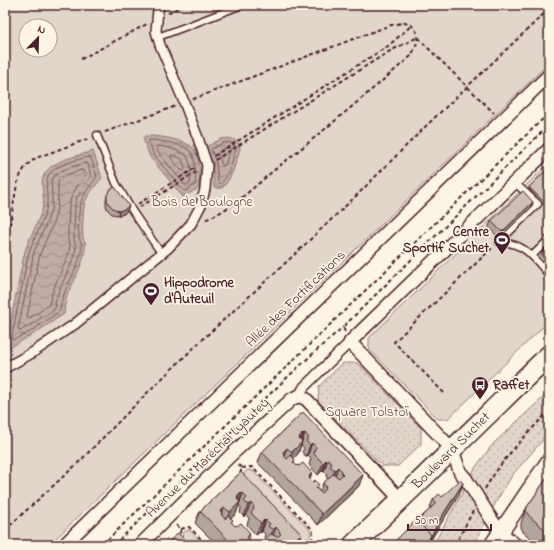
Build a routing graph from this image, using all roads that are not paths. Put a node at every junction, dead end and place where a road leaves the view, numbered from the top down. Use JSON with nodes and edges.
{"nodes":[{"id":1,"x":160,"y":5,"type":"edge"},
{"id":2,"x":242,"y":5,"type":"edge"},
{"id":3,"x":158,"y":37,"type":"junction"},
{"id":4,"x":549,"y":74,"type":"edge"},
{"id":5,"x":97,"y":135,"type":"road end"},
{"id":6,"x":549,"y":148,"type":"edge"},
{"id":7,"x":514,"y":182,"type":"junction"},
{"id":8,"x":549,"y":239,"type":"edge"},
{"id":9,"x":161,"y":253,"type":"junction"},
{"id":10,"x":532,"y":256,"type":"junction"},
{"id":11,"x":549,"y":275,"type":"edge"},
{"id":12,"x":350,"y":342,"type":"junction"},
{"id":13,"x":549,"y":355,"type":"edge"},
{"id":14,"x":5,"y":368,"type":"edge"},
{"id":15,"x":299,"y":396,"type":"junction"},
{"id":16,"x":452,"y":449,"type":"junction"},
{"id":17,"x":549,"y":460,"type":"edge"},
{"id":18,"x":401,"y":500,"type":"junction"},
{"id":19,"x":500,"y":532,"type":"junction"},
{"id":20,"x":64,"y":545,"type":"edge"},
{"id":21,"x":140,"y":545,"type":"edge"},
{"id":22,"x":353,"y":545,"type":"edge"},
{"id":23,"x":492,"y":545,"type":"edge"},
{"id":24,"x":516,"y":545,"type":"edge"}],
"edges":[{"from":1,"to":3,"type":"street"},
{"from":2,"to":3,"type":"lane"},
{"from":3,"to":9,"type":"street"},
{"from":4,"to":20,"type":"street","name":"Allée des Fortifications"},
{"from":5,"to":9,"type":"lane"},
{"from":6,"to":7,"type":"street"},
{"from":7,"to":10,"type":"lane"},
{"from":7,"to":12,"type":"street"},
{"from":8,"to":10,"type":"lane"},
{"from":9,"to":14,"type":"street"},
{"from":10,"to":11,"type":"lane"},
{"from":12,"to":15,"type":"street"},
{"from":12,"to":16,"type":"street"},
{"from":13,"to":16,"type":"main road","name":"Boulevard Suchet"},
{"from":15,"to":18,"type":"street"},
{"from":15,"to":21,"type":"street","name":"Avenue du Maréchal Lyautey"},
{"from":16,"to":18,"type":"main road","name":"Boulevard Suchet"},
{"from":16,"to":19,"type":"street","bridge":true},
{"from":17,"to":19,"type":"street"},
{"from":18,"to":22,"type":"main road","name":"Boulevard Suchet"},
{"from":19,"to":23,"type":"street"},
{"from":19,"to":24,"type":"street"}]}
